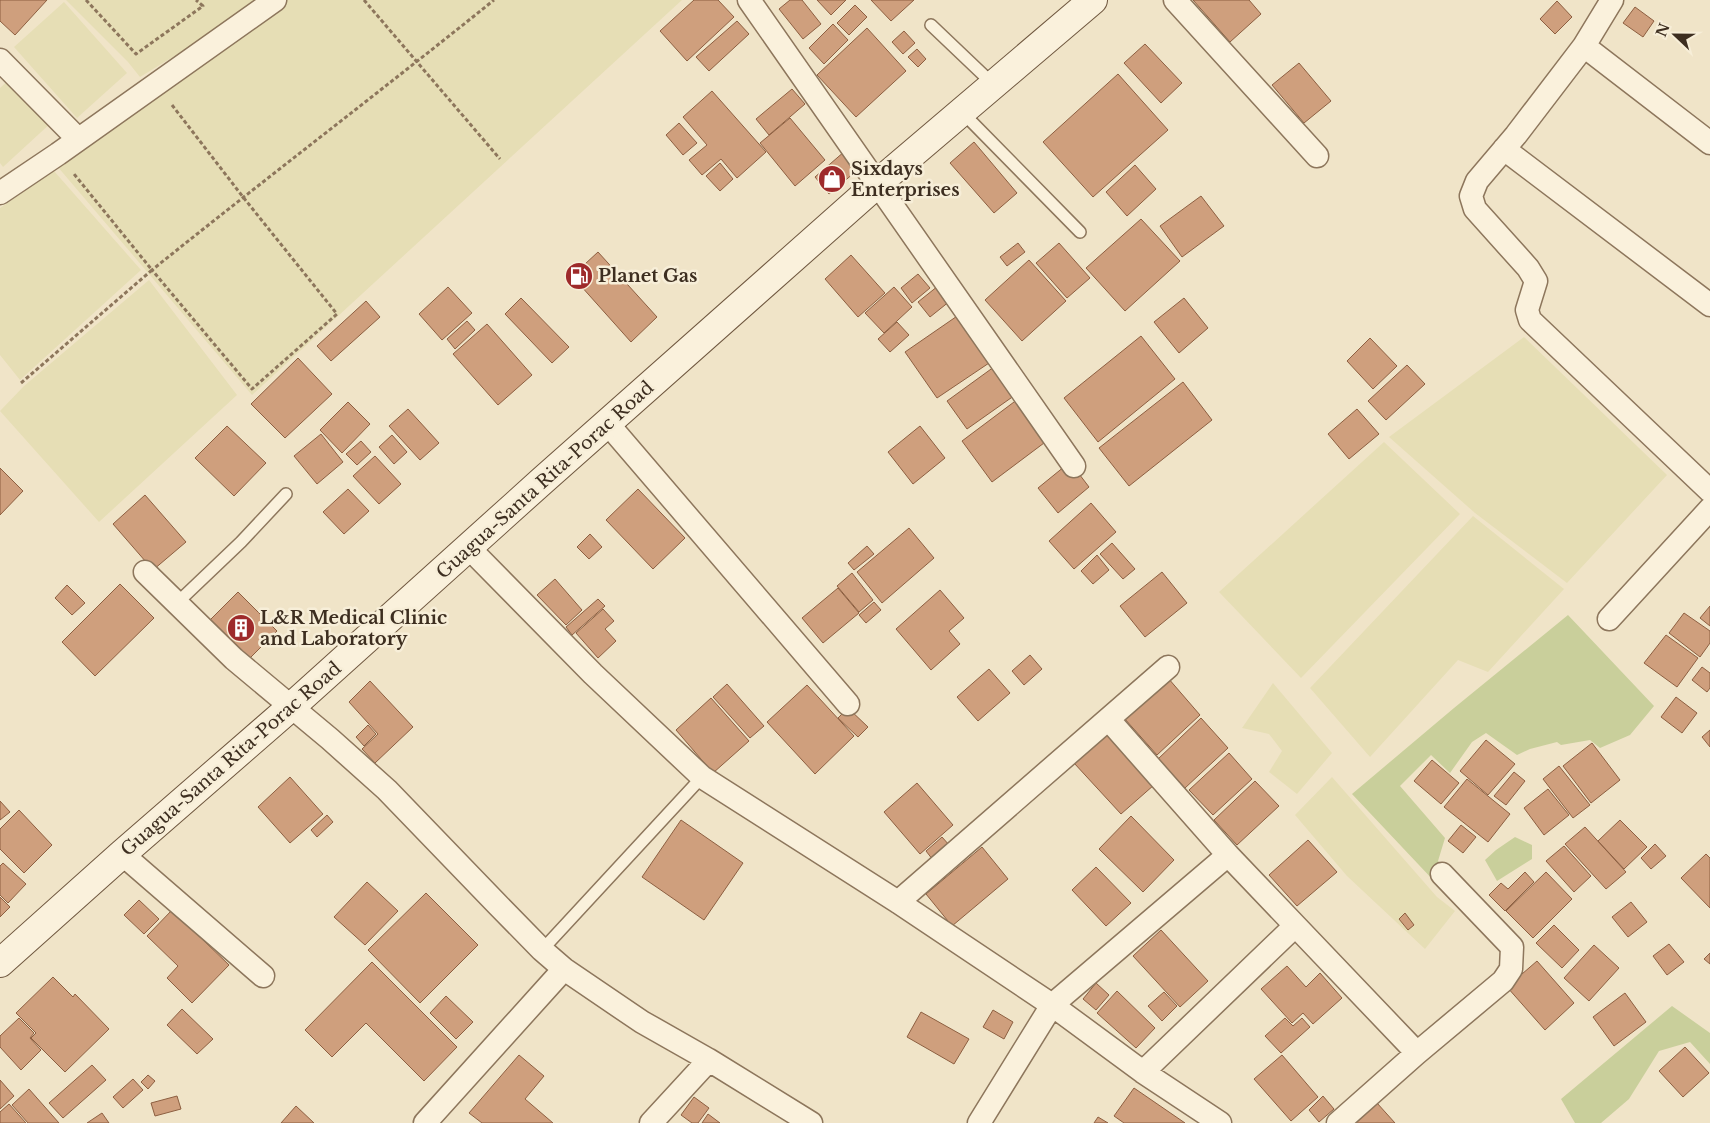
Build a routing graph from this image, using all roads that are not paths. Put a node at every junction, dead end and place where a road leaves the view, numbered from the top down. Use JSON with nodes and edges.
{"nodes":[{"id":1,"x":275,"y":0,"type":"edge"},
{"id":2,"x":749,"y":0,"type":"edge"},
{"id":3,"x":1093,"y":0,"type":"edge"},
{"id":4,"x":1175,"y":0,"type":"edge"},
{"id":5,"x":1612,"y":0,"type":"edge"},
{"id":6,"x":931,"y":25,"type":"dead end"},
{"id":7,"x":1584,"y":46,"type":"junction"},
{"id":8,"x":0,"y":60,"type":"edge"},
{"id":9,"x":994,"y":85,"type":"junction"},
{"id":10,"x":962,"y":112,"type":"junction"},
{"id":11,"x":78,"y":139,"type":"junction"},
{"id":12,"x":1710,"y":143,"type":"edge"},
{"id":13,"x":1504,"y":149,"type":"junction"},
{"id":14,"x":1317,"y":156,"type":"dead end"},
{"id":15,"x":878,"y":183,"type":"junction"},
{"id":16,"x":3,"y":186,"type":"edge"},
{"id":17,"x":1080,"y":232,"type":"dead end"},
{"id":18,"x":1710,"y":305,"type":"edge"},
{"id":19,"x":608,"y":424,"type":"junction"},
{"id":20,"x":1074,"y":466,"type":"dead end"},
{"id":21,"x":1710,"y":491,"type":"edge"},
{"id":22,"x":286,"y":494,"type":"dead end"},
{"id":23,"x":1710,"y":509,"type":"edge"},
{"id":24,"x":469,"y":548,"type":"junction"},
{"id":25,"x":145,"y":572,"type":"dead end"},
{"id":26,"x":177,"y":603,"type":"junction"},
{"id":27,"x":1609,"y":619,"type":"dead end"},
{"id":28,"x":1168,"y":667,"type":"dead end"},
{"id":29,"x":848,"y":704,"type":"dead end"},
{"id":30,"x":292,"y":707,"type":"junction"},
{"id":31,"x":1109,"y":720,"type":"junction"},
{"id":32,"x":702,"y":777,"type":"junction"},
{"id":33,"x":122,"y":854,"type":"junction"},
{"id":34,"x":1228,"y":854,"type":"junction"},
{"id":35,"x":1442,"y":874,"type":"dead end"},
{"id":36,"x":898,"y":902,"type":"junction"},
{"id":37,"x":1295,"y":926,"type":"junction"},
{"id":38,"x":542,"y":950,"type":"junction"},
{"id":39,"x":0,"y":963,"type":"edge"},
{"id":40,"x":564,"y":969,"type":"junction"},
{"id":41,"x":263,"y":976,"type":"dead end"},
{"id":42,"x":1052,"y":1005,"type":"junction"},
{"id":43,"x":1417,"y":1053,"type":"junction"},
{"id":44,"x":709,"y":1060,"type":"junction"},
{"id":45,"x":1144,"y":1072,"type":"junction"},
{"id":46,"x":425,"y":1123,"type":"edge"},
{"id":47,"x":652,"y":1123,"type":"edge"},
{"id":48,"x":811,"y":1123,"type":"edge"},
{"id":49,"x":980,"y":1123,"type":"edge"},
{"id":50,"x":1220,"y":1123,"type":"edge"},
{"id":51,"x":1338,"y":1123,"type":"edge"}],
"edges":[{"from":1,"to":11,"type":"street"},
{"from":2,"to":15,"type":"street"},
{"from":3,"to":9,"type":"main road","name":"Guagua-Santa Rita-Porac Road"},
{"from":4,"to":14,"type":"street"},
{"from":5,"to":7,"type":"street"},
{"from":6,"to":9,"type":"lane"},
{"from":7,"to":12,"type":"street"},
{"from":7,"to":13,"type":"street"},
{"from":8,"to":11,"type":"street"},
{"from":9,"to":10,"type":"main road","name":"Guagua-Santa Rita-Porac Road"},
{"from":10,"to":15,"type":"main road","name":"Guagua-Santa Rita-Porac Road"},
{"from":10,"to":17,"type":"lane"},
{"from":11,"to":16,"type":"street"},
{"from":13,"to":18,"type":"street"},
{"from":13,"to":21,"type":"street"},
{"from":15,"to":19,"type":"main road","name":"Guagua-Santa Rita-Porac Road"},
{"from":15,"to":20,"type":"street"},
{"from":19,"to":24,"type":"main road","name":"Guagua-Santa Rita-Porac Road"},
{"from":19,"to":29,"type":"street"},
{"from":22,"to":26,"type":"lane"},
{"from":23,"to":27,"type":"street"},
{"from":24,"to":30,"type":"main road","name":"Guagua-Santa Rita-Porac Road"},
{"from":24,"to":32,"type":"street"},
{"from":25,"to":26,"type":"street"},
{"from":26,"to":30,"type":"street"},
{"from":28,"to":31,"type":"street"},
{"from":30,"to":33,"type":"main road","name":"Guagua-Santa Rita-Porac Road"},
{"from":30,"to":38,"type":"street"},
{"from":31,"to":34,"type":"street"},
{"from":31,"to":36,"type":"street"},
{"from":32,"to":36,"type":"street"},
{"from":32,"to":38,"type":"lane"},
{"from":33,"to":39,"type":"main road","name":"Guagua-Santa Rita-Porac Road"},
{"from":33,"to":41,"type":"street"},
{"from":34,"to":37,"type":"street"},
{"from":34,"to":42,"type":"street"},
{"from":35,"to":43,"type":"street"},
{"from":36,"to":42,"type":"street"},
{"from":37,"to":43,"type":"street"},
{"from":37,"to":45,"type":"street"},
{"from":38,"to":40,"type":"street"},
{"from":40,"to":44,"type":"street"},
{"from":40,"to":46,"type":"street"},
{"from":42,"to":45,"type":"street"},
{"from":42,"to":49,"type":"street"},
{"from":43,"to":51,"type":"street"},
{"from":44,"to":47,"type":"street"},
{"from":44,"to":48,"type":"street"},
{"from":45,"to":50,"type":"street"}]}
